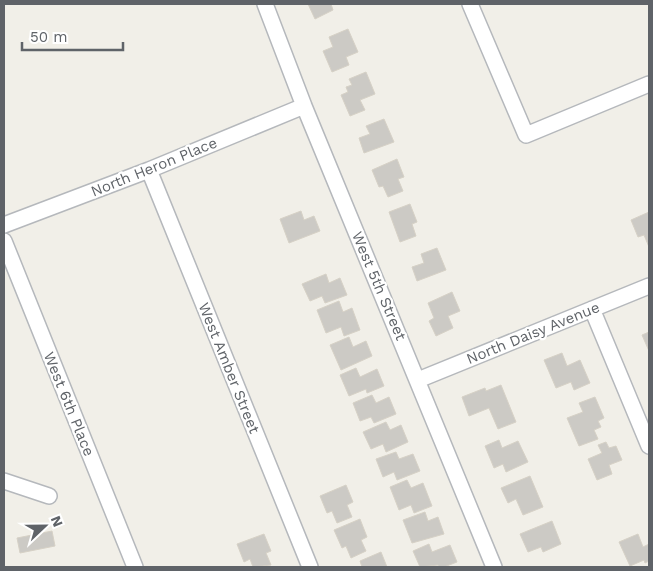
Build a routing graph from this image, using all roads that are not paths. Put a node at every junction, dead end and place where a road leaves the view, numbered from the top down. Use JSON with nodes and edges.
{"nodes":[{"id":1,"x":265,"y":4,"type":"edge"},
{"id":2,"x":470,"y":4,"type":"edge"},
{"id":3,"x":649,"y":84,"type":"edge"},
{"id":4,"x":304,"y":106,"type":"junction"},
{"id":5,"x":149,"y":170,"type":"junction"},
{"id":6,"x":4,"y":225,"type":"edge"},
{"id":7,"x":4,"y":241,"type":"edge"},
{"id":8,"x":649,"y":286,"type":"edge"},
{"id":9,"x":592,"y":309,"type":"junction"},
{"id":10,"x":418,"y":380,"type":"junction"},
{"id":11,"x":649,"y":446,"type":"edge"},
{"id":12,"x":4,"y":480,"type":"edge"},
{"id":13,"x":49,"y":496,"type":"dead end"},
{"id":14,"x":135,"y":567,"type":"edge"},
{"id":15,"x":310,"y":567,"type":"edge"},
{"id":16,"x":494,"y":567,"type":"edge"}],
"edges":[{"from":1,"to":4,"type":"street","name":"West 5th Street"},
{"from":2,"to":3,"type":"street"},
{"from":4,"to":5,"type":"street","name":"North Heron Place"},
{"from":4,"to":10,"type":"street","name":"West 5th Street"},
{"from":5,"to":6,"type":"street","name":"North Heron Place"},
{"from":5,"to":15,"type":"street","name":"West Amber Street"},
{"from":7,"to":14,"type":"street","name":"West 6th Place"},
{"from":8,"to":9,"type":"street","name":"North Daisy Avenue"},
{"from":9,"to":10,"type":"street","name":"North Daisy Avenue"},
{"from":9,"to":11,"type":"street"},
{"from":10,"to":16,"type":"street","name":"West 5th Street"},
{"from":12,"to":13,"type":"street"}]}
